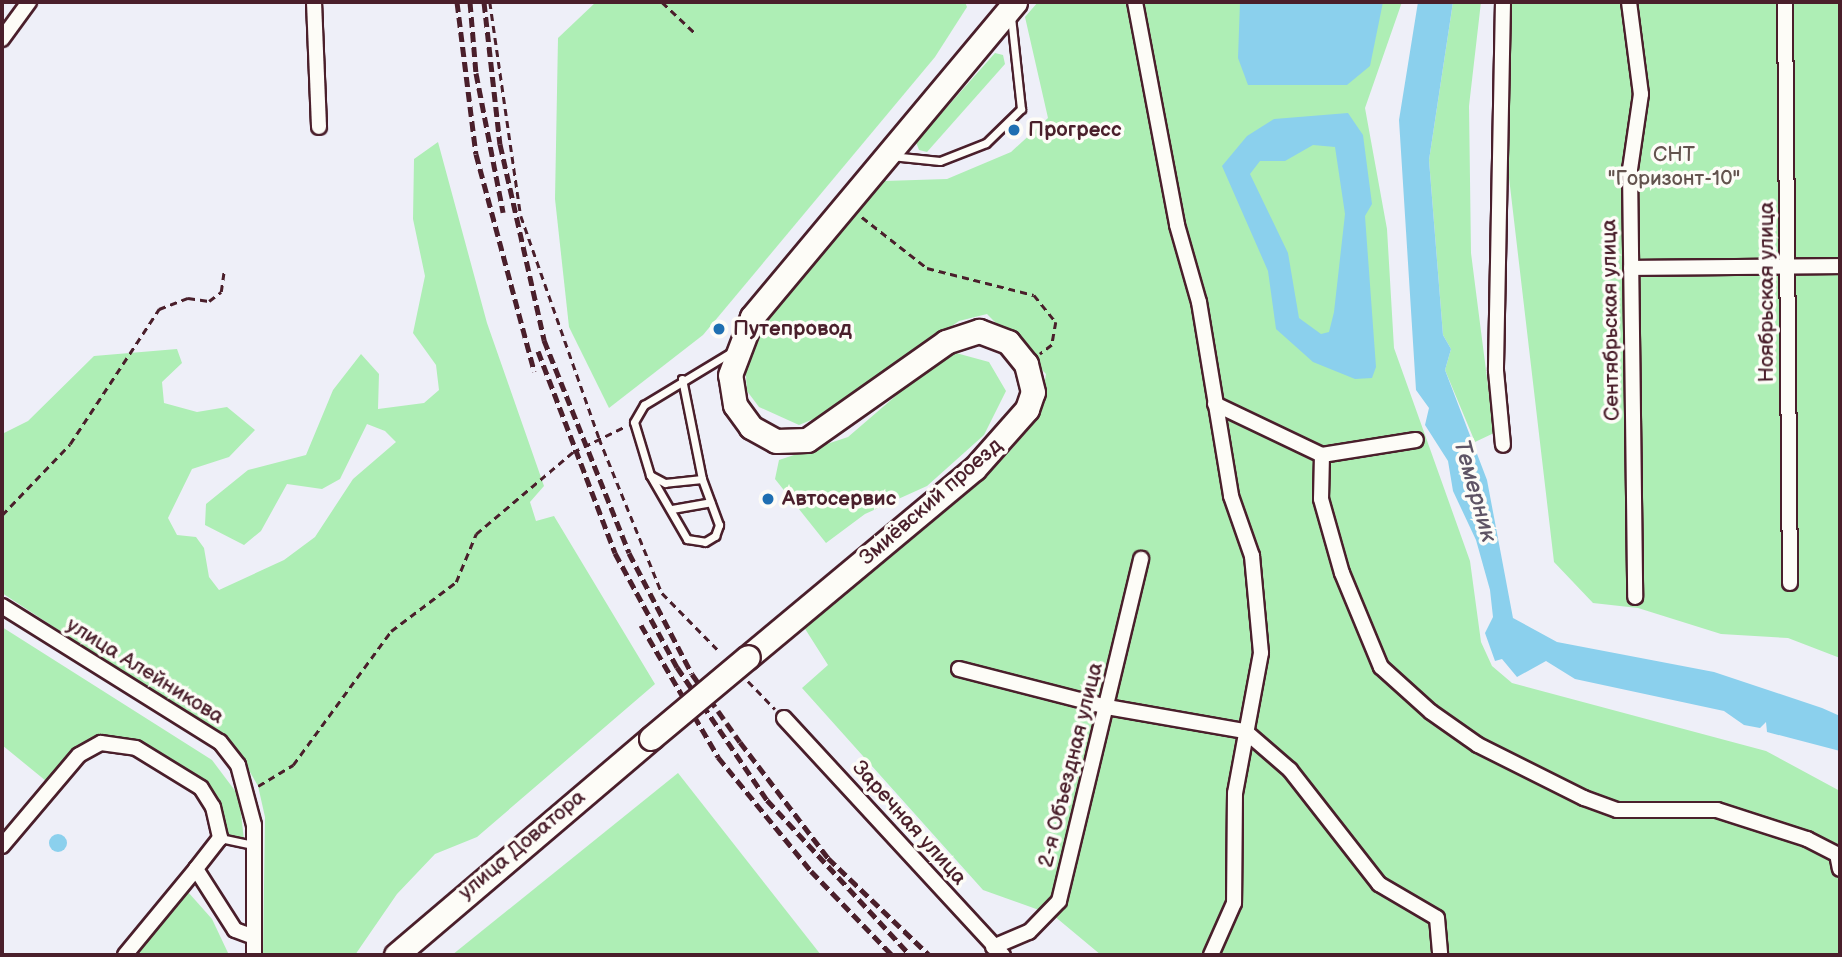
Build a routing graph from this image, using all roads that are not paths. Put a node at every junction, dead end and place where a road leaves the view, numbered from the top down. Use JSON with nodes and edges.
{"nodes":[{"id":1,"x":29,"y":2,"type":"edge"},
{"id":2,"x":314,"y":2,"type":"edge"},
{"id":3,"x":1135,"y":2,"type":"edge"},
{"id":4,"x":1503,"y":2,"type":"edge"},
{"id":5,"x":1629,"y":2,"type":"edge"},
{"id":6,"x":1785,"y":2,"type":"edge"},
{"id":7,"x":1012,"y":4,"type":"edge"},
{"id":8,"x":2,"y":39,"type":"edge"},
{"id":9,"x":319,"y":127,"type":"dead end"},
{"id":10,"x":887,"y":155,"type":"junction"},
{"id":11,"x":1788,"y":266,"type":"junction"},
{"id":12,"x":1840,"y":267,"type":"edge"},
{"id":13,"x":1631,"y":268,"type":"junction"},
{"id":14,"x":735,"y":350,"type":"junction"},
{"id":15,"x":681,"y":379,"type":"junction"},
{"id":16,"x":1215,"y":404,"type":"junction"},
{"id":17,"x":1416,"y":440,"type":"dead end"},
{"id":18,"x":1503,"y":445,"type":"dead end"},
{"id":19,"x":1322,"y":455,"type":"junction"},
{"id":20,"x":650,"y":475,"type":"junction"},
{"id":21,"x":702,"y":479,"type":"junction"},
{"id":22,"x":710,"y":502,"type":"junction"},
{"id":23,"x":672,"y":509,"type":"junction"},
{"id":24,"x":1141,"y":559,"type":"dead end"},
{"id":25,"x":1790,"y":583,"type":"dead end"},
{"id":26,"x":1635,"y":597,"type":"dead end"},
{"id":27,"x":2,"y":607,"type":"edge"},
{"id":28,"x":959,"y":669,"type":"dead end"},
{"id":29,"x":1107,"y":707,"type":"junction"},
{"id":30,"x":784,"y":718,"type":"road end"},
{"id":31,"x":1245,"y":731,"type":"junction"},
{"id":32,"x":651,"y":738,"type":"joint"},
{"id":33,"x":220,"y":838,"type":"junction"},
{"id":34,"x":2,"y":846,"type":"edge"},
{"id":35,"x":256,"y":846,"type":"junction"},
{"id":36,"x":196,"y":869,"type":"junction"},
{"id":37,"x":1840,"y":869,"type":"edge"},
{"id":38,"x":254,"y":937,"type":"junction"},
{"id":39,"x":998,"y":951,"type":"edge"},
{"id":40,"x":125,"y":955,"type":"edge"},
{"id":41,"x":254,"y":955,"type":"edge"},
{"id":42,"x":396,"y":955,"type":"edge"},
{"id":43,"x":1211,"y":955,"type":"edge"},
{"id":44,"x":1440,"y":955,"type":"edge"}],
"edges":[{"from":1,"to":8,"type":"street"},
{"from":2,"to":9,"type":"street"},
{"from":3,"to":16,"type":"street"},
{"from":4,"to":18,"type":"street"},
{"from":5,"to":13,"type":"street","name":"Сентябрьская улица"},
{"from":6,"to":11,"type":"street","name":"Ноябрьская улица"},
{"from":7,"to":10,"type":"main road"},
{"from":7,"to":10,"type":"lane"},
{"from":10,"to":14,"type":"main road"},
{"from":11,"to":12,"type":"street"},
{"from":11,"to":13,"type":"street"},
{"from":11,"to":25,"type":"street","name":"Ноябрьская улица"},
{"from":13,"to":26,"type":"street","name":"Сентябрьская улица"},
{"from":14,"to":15,"type":"lane"},
{"from":14,"to":32,"type":"main road","name":"Змиёвский проезд","bridge":true},
{"from":15,"to":20,"type":"lane"},
{"from":15,"to":21,"type":"lane"},
{"from":16,"to":19,"type":"street"},
{"from":16,"to":31,"type":"street"},
{"from":17,"to":19,"type":"street"},
{"from":19,"to":37,"type":"street"},
{"from":20,"to":21,"type":"lane"},
{"from":20,"to":23,"type":"lane"},
{"from":21,"to":22,"type":"lane"},
{"from":22,"to":23,"type":"lane"},
{"from":22,"to":23,"type":"lane"},
{"from":24,"to":29,"type":"street","name":"2-я Объездная улица"},
{"from":27,"to":35,"type":"street","name":"улица Алейникова"},
{"from":28,"to":29,"type":"street"},
{"from":29,"to":31,"type":"street"},
{"from":29,"to":39,"type":"street","name":"2-я Объездная улица"},
{"from":30,"to":39,"type":"street","name":"Заречная улица"},
{"from":31,"to":43,"type":"street"},
{"from":31,"to":44,"type":"street"},
{"from":32,"to":42,"type":"main road","name":"улица Доватора"},
{"from":33,"to":34,"type":"street"},
{"from":33,"to":35,"type":"lane"},
{"from":33,"to":36,"type":"street"},
{"from":35,"to":38,"type":"street","name":"улица Алейникова"},
{"from":36,"to":38,"type":"street"},
{"from":36,"to":40,"type":"street"},
{"from":38,"to":41,"type":"street","name":"улица Алейникова"}]}
